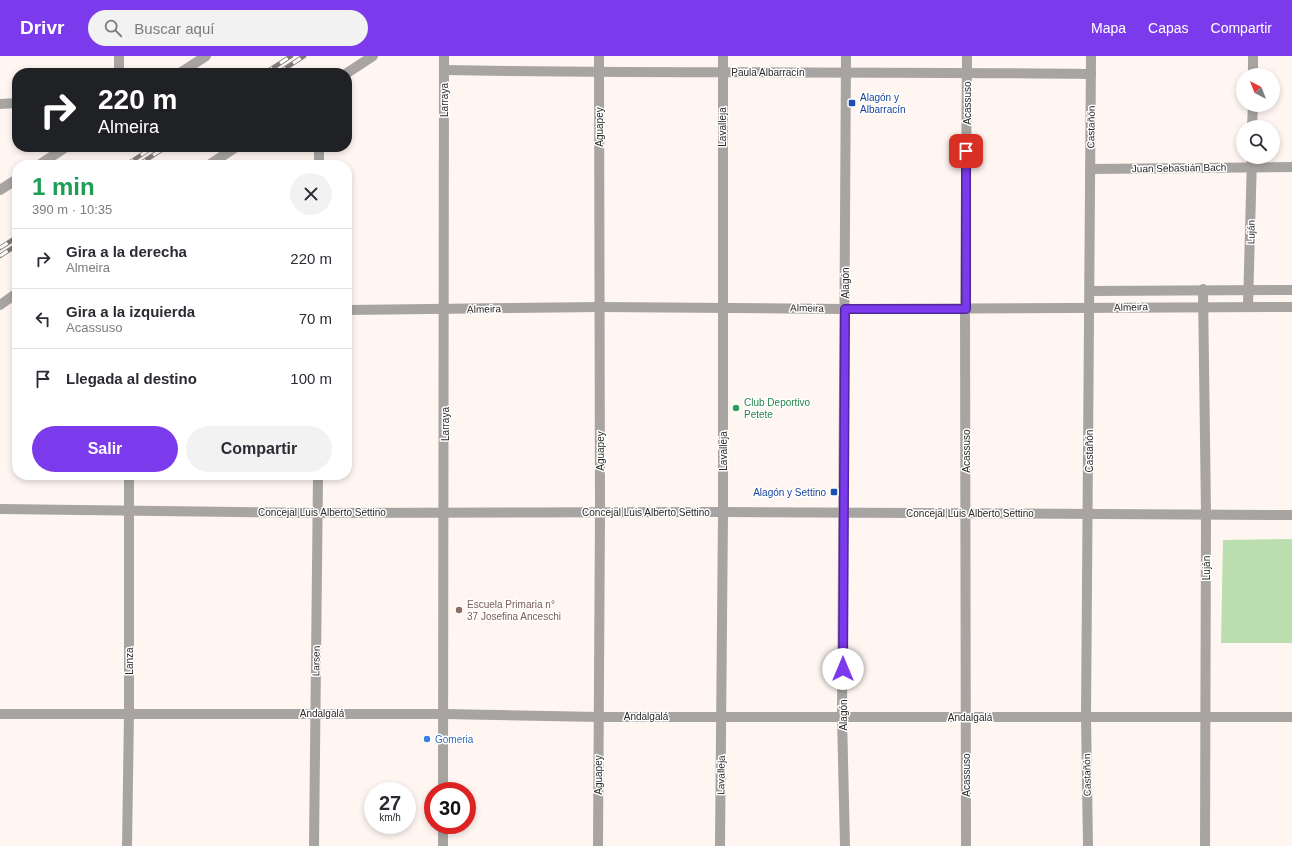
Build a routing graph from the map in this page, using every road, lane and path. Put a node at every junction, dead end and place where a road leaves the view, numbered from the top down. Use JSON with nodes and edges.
{"nodes":[{"id":1,"x":119,"y":56,"type":"edge"},
{"id":2,"x":206,"y":56,"type":"edge"},
{"id":3,"x":373,"y":56,"type":"edge"},
{"id":4,"x":444,"y":56,"type":"edge"},
{"id":5,"x":599,"y":56,"type":"edge"},
{"id":6,"x":723,"y":56,"type":"edge"},
{"id":7,"x":846,"y":56,"type":"edge"},
{"id":8,"x":967,"y":56,"type":"edge"},
{"id":9,"x":1091,"y":56,"type":"edge"},
{"id":10,"x":1253,"y":56,"type":"edge"},
{"id":11,"x":119,"y":68,"type":"edge"},
{"id":12,"x":188,"y":68,"type":"edge"},
{"id":13,"x":1253,"y":68,"type":"edge"},
{"id":14,"x":352,"y":70,"type":"edge"},
{"id":15,"x":444,"y":70,"type":"junction"},
{"id":16,"x":722,"y":72,"type":"junction"},
{"id":17,"x":846,"y":72,"type":"junction"},
{"id":18,"x":967,"y":72,"type":"junction"},
{"id":19,"x":599,"y":73,"type":"junction"},
{"id":20,"x":1091,"y":74,"type":"junction"},
{"id":21,"x":12,"y":103,"type":"edge"},
{"id":22,"x":0,"y":104,"type":"edge"},
{"id":23,"x":58,"y":152,"type":"edge"},
{"id":24,"x":228,"y":152,"type":"edge"},
{"id":25,"x":46,"y":160,"type":"edge"},
{"id":26,"x":216,"y":160,"type":"edge"},
{"id":27,"x":1236,"y":163,"type":"edge"},
{"id":28,"x":1252,"y":164,"type":"edge"},
{"id":29,"x":1268,"y":164,"type":"edge"},
{"id":30,"x":1292,"y":167,"type":"edge"},
{"id":31,"x":1090,"y":169,"type":"junction"},
{"id":32,"x":12,"y":182,"type":"edge"},
{"id":33,"x":0,"y":190,"type":"edge"},
{"id":34,"x":1203,"y":289,"type":"junction"},
{"id":35,"x":1249,"y":289,"type":"junction"},
{"id":36,"x":1292,"y":290,"type":"edge"},
{"id":37,"x":1090,"y":291,"type":"junction"},
{"id":38,"x":12,"y":297,"type":"edge"},
{"id":39,"x":0,"y":305,"type":"edge"},
{"id":40,"x":1204,"y":306,"type":"junction"},
{"id":41,"x":1248,"y":306,"type":"junction"},
{"id":42,"x":600,"y":307,"type":"junction"},
{"id":43,"x":722,"y":307,"type":"junction"},
{"id":44,"x":1292,"y":307,"type":"edge"},
{"id":45,"x":1090,"y":308,"type":"junction"},
{"id":46,"x":845,"y":309,"type":"junction"},
{"id":47,"x":966,"y":309,"type":"junction"},
{"id":48,"x":352,"y":310,"type":"edge"},
{"id":49,"x":444,"y":310,"type":"junction"},
{"id":50,"x":129,"y":480,"type":"edge"},
{"id":51,"x":318,"y":480,"type":"edge"},
{"id":52,"x":0,"y":509,"type":"edge"},
{"id":53,"x":128,"y":510,"type":"junction"},
{"id":54,"x":445,"y":512,"type":"junction"},
{"id":55,"x":600,"y":512,"type":"junction"},
{"id":56,"x":723,"y":512,"type":"junction"},
{"id":57,"x":1088,"y":512,"type":"junction"},
{"id":58,"x":318,"y":513,"type":"junction"},
{"id":59,"x":844,"y":513,"type":"junction"},
{"id":60,"x":966,"y":514,"type":"junction"},
{"id":61,"x":1206,"y":514,"type":"junction"},
{"id":62,"x":1292,"y":515,"type":"edge"},
{"id":63,"x":129,"y":713,"type":"junction"},
{"id":64,"x":315,"y":713,"type":"junction"},
{"id":65,"x":0,"y":714,"type":"edge"},
{"id":66,"x":444,"y":714,"type":"junction"},
{"id":67,"x":722,"y":716,"type":"junction"},
{"id":68,"x":842,"y":716,"type":"junction"},
{"id":69,"x":1086,"y":716,"type":"junction"},
{"id":70,"x":1205,"y":716,"type":"junction"},
{"id":71,"x":599,"y":717,"type":"junction"},
{"id":72,"x":1292,"y":717,"type":"edge"},
{"id":73,"x":966,"y":718,"type":"junction"},
{"id":74,"x":443,"y":782,"type":"edge"},
{"id":75,"x":443,"y":834,"type":"edge"},
{"id":76,"x":127,"y":846,"type":"edge"},
{"id":77,"x":314,"y":846,"type":"edge"},
{"id":78,"x":443,"y":846,"type":"edge"},
{"id":79,"x":598,"y":846,"type":"edge"},
{"id":80,"x":720,"y":846,"type":"edge"},
{"id":81,"x":845,"y":846,"type":"edge"},
{"id":82,"x":966,"y":846,"type":"edge"},
{"id":83,"x":1088,"y":846,"type":"edge"},
{"id":84,"x":1205,"y":846,"type":"edge"}],
"edges":[{"from":1,"to":11,"type":"street"},
{"from":2,"to":12,"type":"street"},
{"from":3,"to":14,"type":"street"},
{"from":4,"to":15,"type":"street","name":"Larraya"},
{"from":5,"to":19,"type":"street","name":"Aguapey"},
{"from":6,"to":16,"type":"street","name":"Lavalleja"},
{"from":7,"to":17,"type":"street","name":"Alagón"},
{"from":8,"to":18,"type":"street","name":"Acassuso"},
{"from":9,"to":20,"type":"street","name":"Castañón"},
{"from":10,"to":13,"type":"street"},
{"from":15,"to":19,"type":"street","name":"Paula Albarracín"},
{"from":15,"to":49,"type":"street","name":"Larraya"},
{"from":16,"to":17,"type":"street","name":"Paula Albarracín"},
{"from":16,"to":19,"type":"street","name":"Paula Albarracín"},
{"from":16,"to":43,"type":"street","name":"Lavalleja"},
{"from":17,"to":18,"type":"street","name":"Paula Albarracín"},
{"from":17,"to":46,"type":"street","name":"Alagón"},
{"from":18,"to":20,"type":"street","name":"Paula Albarracín"},
{"from":18,"to":47,"type":"street","name":"Acassuso"},
{"from":19,"to":42,"type":"street","name":"Aguapey"},
{"from":20,"to":31,"type":"street","name":"Castañón"},
{"from":21,"to":22,"type":"street"},
{"from":23,"to":25,"type":"street"},
{"from":24,"to":26,"type":"street"},
{"from":27,"to":31,"type":"street","name":"Juan Sebastián Bach"},
{"from":28,"to":35,"type":"street","name":"Luján"},
{"from":29,"to":30,"type":"street","name":"Juan Sebastián Bach"},
{"from":31,"to":37,"type":"street","name":"Castañón"},
{"from":32,"to":33,"type":"street"},
{"from":34,"to":35,"type":"street","name":"Almeira"},
{"from":34,"to":37,"type":"street","name":"Almeira"},
{"from":34,"to":40,"type":"street","name":"Luján"},
{"from":35,"to":36,"type":"street","name":"Almeira"},
{"from":35,"to":41,"type":"street","name":"Luján"},
{"from":37,"to":45,"type":"street","name":"Castañón"},
{"from":38,"to":39,"type":"street"},
{"from":40,"to":41,"type":"street","name":"Almeira"},
{"from":40,"to":45,"type":"street","name":"Almeira"},
{"from":40,"to":61,"type":"street","name":"Luján"},
{"from":41,"to":44,"type":"street","name":"Almeira"},
{"from":42,"to":43,"type":"street","name":"Almeira"},
{"from":42,"to":49,"type":"street","name":"Almeira"},
{"from":42,"to":55,"type":"street","name":"Aguapey"},
{"from":43,"to":46,"type":"street","name":"Almeira"},
{"from":43,"to":56,"type":"street","name":"Lavalleja"},
{"from":45,"to":47,"type":"street","name":"Almeira"},
{"from":45,"to":57,"type":"street","name":"Castañón"},
{"from":46,"to":47,"type":"street","name":"Almeira"},
{"from":46,"to":59,"type":"street","name":"Alagón"},
{"from":47,"to":60,"type":"street","name":"Acassuso"},
{"from":48,"to":49,"type":"street","name":"Almeira"},
{"from":49,"to":54,"type":"street","name":"Larraya"},
{"from":50,"to":53,"type":"street","name":"Lanza"},
{"from":51,"to":58,"type":"street","name":"Larsen"},
{"from":52,"to":53,"type":"street","name":"Concejal Luis Alberto Settino"},
{"from":53,"to":58,"type":"street","name":"Concejal Luis Alberto Settino"},
{"from":53,"to":63,"type":"street","name":"Lanza"},
{"from":54,"to":55,"type":"street","name":"Concejal Luis Alberto Settino"},
{"from":54,"to":58,"type":"street","name":"Concejal Luis Alberto Settino"},
{"from":54,"to":66,"type":"street","name":"Larraya"},
{"from":55,"to":56,"type":"street","name":"Concejal Luis Alberto Settino"},
{"from":55,"to":71,"type":"street","name":"Aguapey"},
{"from":56,"to":59,"type":"street","name":"Concejal Luis Alberto Settino"},
{"from":56,"to":67,"type":"street","name":"Lavalleja"},
{"from":57,"to":60,"type":"street","name":"Concejal Luis Alberto Settino"},
{"from":57,"to":61,"type":"street","name":"Concejal Luis Alberto Settino"},
{"from":57,"to":69,"type":"street","name":"Castañón"},
{"from":58,"to":64,"type":"street","name":"Larsen"},
{"from":59,"to":60,"type":"street","name":"Concejal Luis Alberto Settino"},
{"from":59,"to":68,"type":"street","name":"Alagón"},
{"from":60,"to":73,"type":"street","name":"Acassuso"},
{"from":61,"to":62,"type":"street","name":"Concejal Luis Alberto Settino"},
{"from":61,"to":70,"type":"street","name":"Luján"},
{"from":63,"to":64,"type":"street","name":"Andalgalá"},
{"from":63,"to":65,"type":"street","name":"Andalgalá"},
{"from":63,"to":76,"type":"street","name":"Lanza"},
{"from":64,"to":66,"type":"street","name":"Andalgalá"},
{"from":64,"to":77,"type":"street","name":"Larsen"},
{"from":66,"to":71,"type":"street","name":"Andalgalá"},
{"from":66,"to":74,"type":"street","name":"Larraya"},
{"from":67,"to":68,"type":"street","name":"Andalgalá"},
{"from":67,"to":71,"type":"street","name":"Andalgalá"},
{"from":67,"to":80,"type":"street","name":"Lavalleja"},
{"from":68,"to":73,"type":"street","name":"Andalgalá"},
{"from":68,"to":81,"type":"street","name":"Alagón"},
{"from":69,"to":70,"type":"street","name":"Andalgalá"},
{"from":69,"to":73,"type":"street","name":"Andalgalá"},
{"from":69,"to":83,"type":"street","name":"Castañón"},
{"from":70,"to":72,"type":"street","name":"Andalgalá"},
{"from":70,"to":84,"type":"street","name":"Luján"},
{"from":71,"to":79,"type":"street","name":"Aguapey"},
{"from":73,"to":82,"type":"street","name":"Acassuso"},
{"from":75,"to":78,"type":"street"}]}
